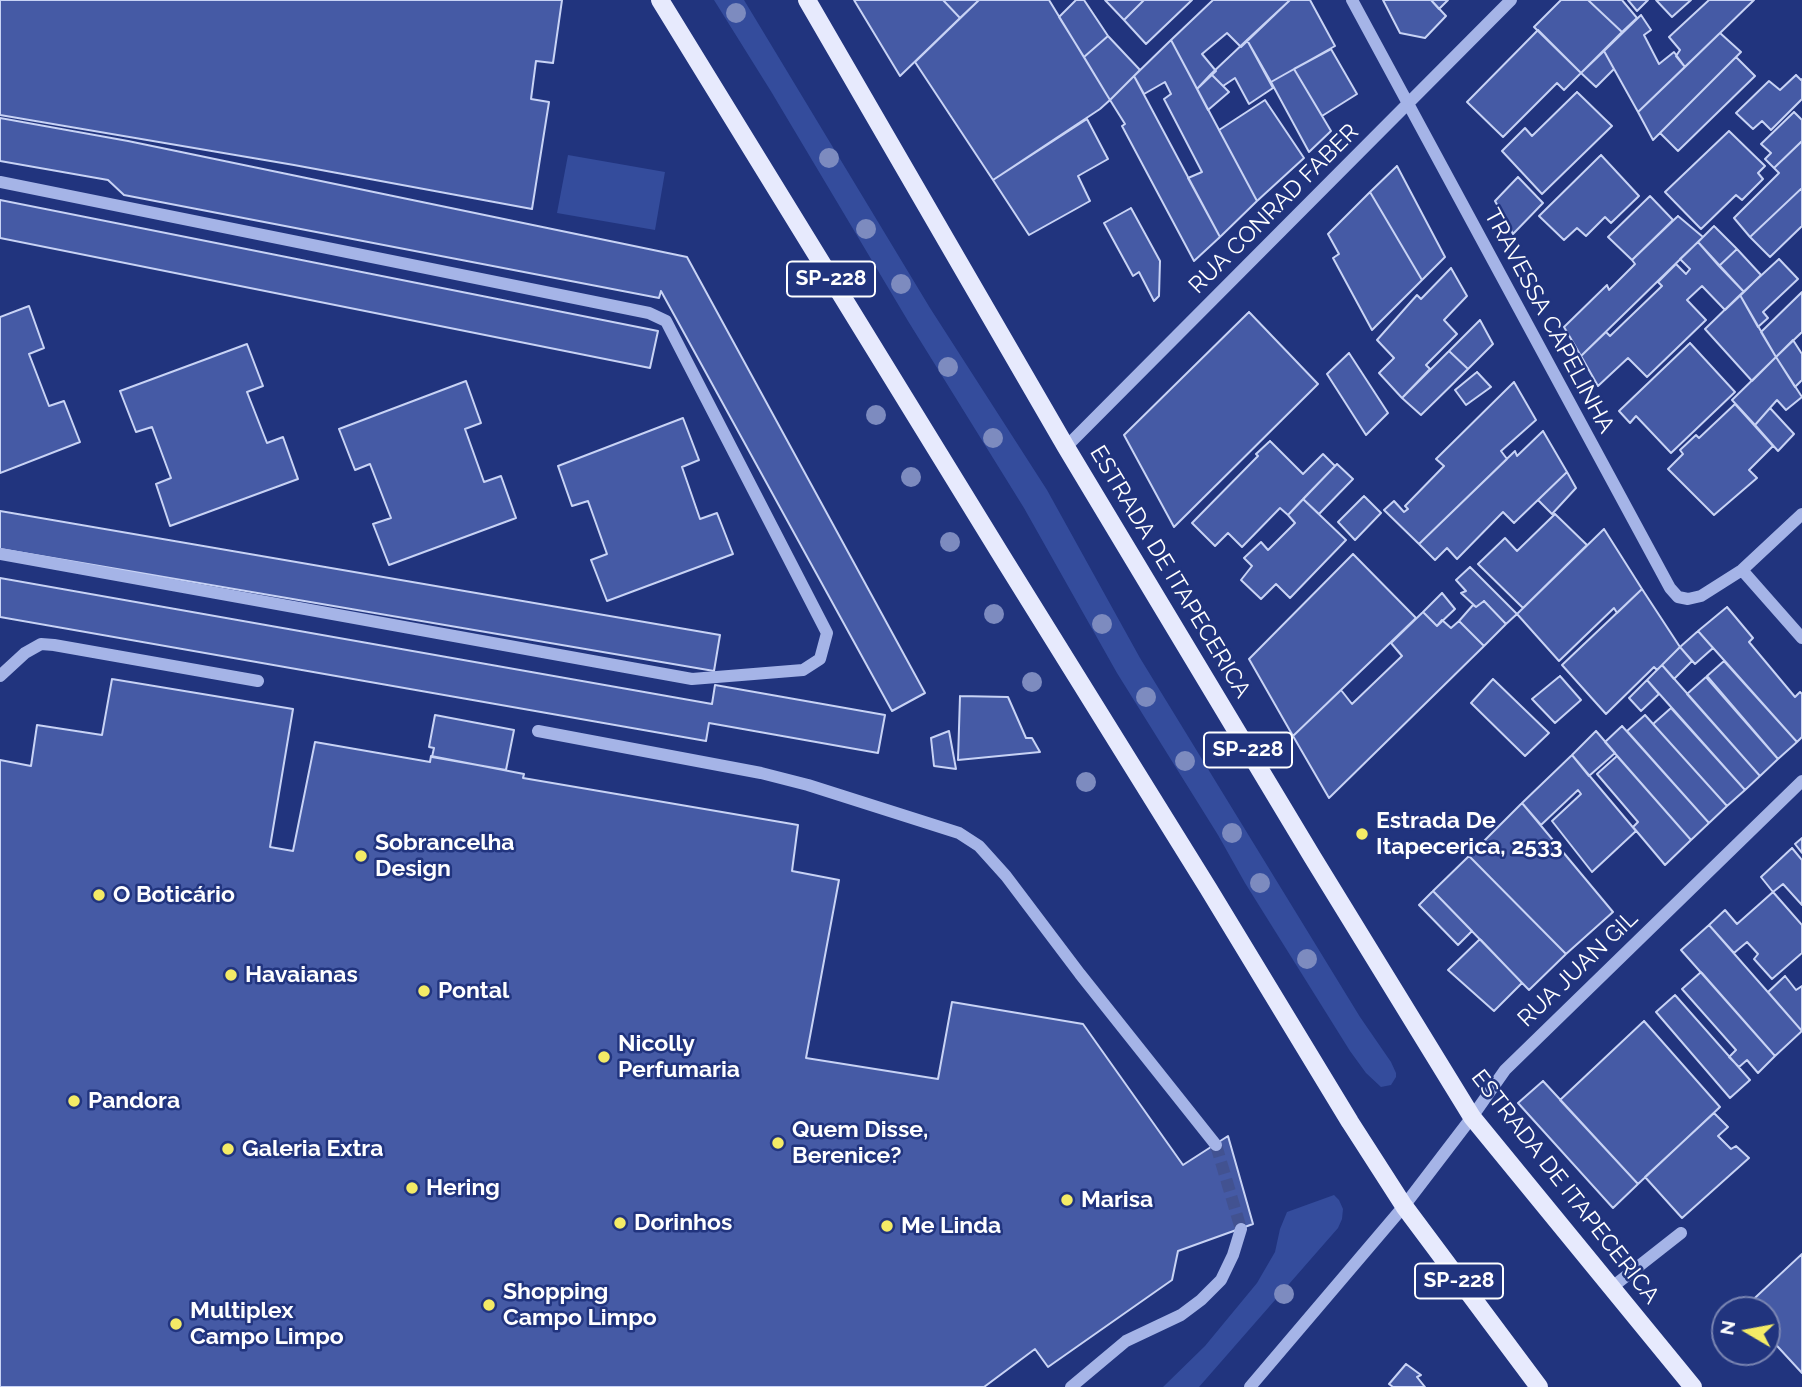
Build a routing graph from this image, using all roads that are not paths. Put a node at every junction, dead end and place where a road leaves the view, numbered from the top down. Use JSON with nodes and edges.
{"nodes":[{"id":1,"x":660,"y":0,"type":"edge"},
{"id":2,"x":807,"y":0,"type":"edge"},
{"id":3,"x":1352,"y":0,"type":"edge"},
{"id":4,"x":1511,"y":0,"type":"edge"},
{"id":5,"x":1408,"y":104,"type":"junction"},
{"id":6,"x":0,"y":182,"type":"edge"},
{"id":7,"x":1066,"y":447,"type":"junction"},
{"id":8,"x":1802,"y":514,"type":"edge"},
{"id":9,"x":0,"y":554,"type":"edge"},
{"id":10,"x":1742,"y":570,"type":"junction"},
{"id":11,"x":1802,"y":638,"type":"edge"},
{"id":12,"x":0,"y":676,"type":"edge"},
{"id":13,"x":258,"y":681,"type":"dead end"},
{"id":14,"x":538,"y":731,"type":"dead end"},
{"id":15,"x":1802,"y":781,"type":"edge"},
{"id":16,"x":1472,"y":1117,"type":"junction"},
{"id":17,"x":1216,"y":1145,"type":"tunnel mouth"},
{"id":18,"x":1404,"y":1206,"type":"junction"},
{"id":19,"x":1241,"y":1229,"type":"tunnel mouth"},
{"id":20,"x":1681,"y":1233,"type":"dead end"},
{"id":21,"x":1611,"y":1288,"type":"junction"},
{"id":22,"x":1071,"y":1387,"type":"edge"},
{"id":23,"x":1250,"y":1387,"type":"edge"},
{"id":24,"x":1539,"y":1387,"type":"edge"},
{"id":25,"x":1693,"y":1387,"type":"edge"}],
"edges":[{"from":1,"to":18,"type":"main road","number":"SP-228"},
{"from":2,"to":7,"type":"main road","name":"ESTRADA DE ITAPECERICA","number":"SP-228"},
{"from":3,"to":5,"type":"street","name":"TRAVESSA CAPELINHA"},
{"from":4,"to":5,"type":"street","name":"RUA CONRAD FABER"},
{"from":5,"to":7,"type":"street","name":"RUA CONRAD FABER"},
{"from":5,"to":10,"type":"street","name":"TRAVESSA CAPELINHA"},
{"from":6,"to":9,"type":"street"},
{"from":7,"to":16,"type":"main road","name":"ESTRADA DE ITAPECERICA","number":"SP-228"},
{"from":8,"to":10,"type":"street"},
{"from":10,"to":11,"type":"street"},
{"from":12,"to":13,"type":"street"},
{"from":14,"to":17,"type":"street"},
{"from":15,"to":16,"type":"street","name":"RUA JUAN GIL"},
{"from":16,"to":18,"type":"street","name":"RUA JUAN GIL"},
{"from":16,"to":21,"type":"main road","name":"ESTRADA DE ITAPECERICA","number":"SP-228"},
{"from":18,"to":23,"type":"street","name":"RUA JUAN GIL"},
{"from":18,"to":24,"type":"main road","number":"SP-228"},
{"from":19,"to":22,"type":"street"},
{"from":20,"to":21,"type":"street"},
{"from":21,"to":25,"type":"main road","name":"ESTRADA DE ITAPECERICA","number":"SP-228"}]}
